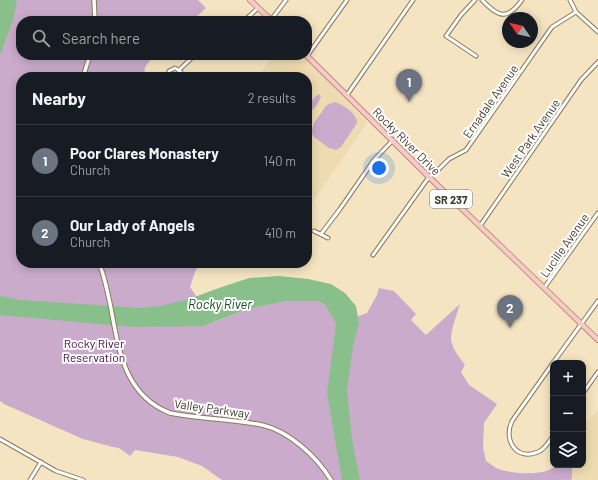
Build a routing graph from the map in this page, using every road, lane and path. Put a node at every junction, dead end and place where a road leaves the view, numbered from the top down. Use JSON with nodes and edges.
{"nodes":[{"id":1,"x":94,"y":0,"type":"edge"},
{"id":2,"x":250,"y":0,"type":"edge"},
{"id":3,"x":286,"y":0,"type":"edge"},
{"id":4,"x":347,"y":0,"type":"edge"},
{"id":5,"x":413,"y":0,"type":"edge"},
{"id":6,"x":475,"y":0,"type":"edge"},
{"id":7,"x":482,"y":0,"type":"edge"},
{"id":8,"x":522,"y":0,"type":"edge"},
{"id":9,"x":570,"y":0,"type":"edge"},
{"id":10,"x":258,"y":8,"type":"junction"},
{"id":11,"x":576,"y":12,"type":"junction"},
{"id":12,"x":95,"y":16,"type":"edge"},
{"id":13,"x":249,"y":16,"type":"edge"},
{"id":14,"x":267,"y":16,"type":"edge"},
{"id":15,"x":275,"y":16,"type":"edge"},
{"id":16,"x":598,"y":32,"type":"edge"},
{"id":17,"x":312,"y":49,"type":"edge"},
{"id":18,"x":476,"y":56,"type":"dead end"},
{"id":19,"x":88,"y":60,"type":"edge"},
{"id":20,"x":190,"y":60,"type":"edge"},
{"id":21,"x":311,"y":60,"type":"edge"},
{"id":22,"x":598,"y":62,"type":"edge"},
{"id":23,"x":179,"y":70,"type":"joint"},
{"id":24,"x":85,"y":72,"type":"edge"},
{"id":25,"x":169,"y":72,"type":"edge"},
{"id":26,"x":347,"y":95,"type":"junction"},
{"id":27,"x":393,"y":140,"type":"junction"},
{"id":28,"x":429,"y":177,"type":"junction"},
{"id":29,"x":598,"y":213,"type":"edge"},
{"id":30,"x":480,"y":226,"type":"junction"},
{"id":31,"x":314,"y":231,"type":"dead end"},
{"id":32,"x":321,"y":234,"type":"junction"},
{"id":33,"x":328,"y":238,"type":"dead end"},
{"id":34,"x":373,"y":255,"type":"dead end"},
{"id":35,"x":101,"y":268,"type":"edge"},
{"id":36,"x":544,"y":288,"type":"junction"},
{"id":37,"x":598,"y":301,"type":"edge"},
{"id":38,"x":581,"y":324,"type":"junction"},
{"id":39,"x":598,"y":340,"type":"edge"},
{"id":40,"x":555,"y":360,"type":"edge"},
{"id":41,"x":550,"y":367,"type":"edge"},
{"id":42,"x":598,"y":372,"type":"edge"},
{"id":43,"x":586,"y":389,"type":"edge"},
{"id":44,"x":0,"y":439,"type":"edge"},
{"id":45,"x":550,"y":440,"type":"edge"},
{"id":46,"x":41,"y":462,"type":"junction"},
{"id":47,"x":30,"y":480,"type":"edge"},
{"id":48,"x":83,"y":480,"type":"edge"},
{"id":49,"x":331,"y":480,"type":"edge"}],
"edges":[{"from":1,"to":12,"type":"street"},
{"from":2,"to":10,"type":"main road"},
{"from":3,"to":15,"type":"street"},
{"from":4,"to":17,"type":"street"},
{"from":5,"to":26,"type":"street"},
{"from":6,"to":18,"type":"street"},
{"from":7,"to":8,"type":"street"},
{"from":9,"to":11,"type":"street"},
{"from":10,"to":13,"type":"street"},
{"from":10,"to":14,"type":"main road"},
{"from":11,"to":16,"type":"street"},
{"from":11,"to":28,"type":"street","name":"Ernadale Avenue"},
{"from":19,"to":24,"type":"street"},
{"from":20,"to":23,"type":"street"},
{"from":21,"to":26,"type":"main road","name":"Rocky River Drive","number":"SR 237"},
{"from":22,"to":30,"type":"street","name":"West Park Avenue"},
{"from":23,"to":25,"type":"street"},
{"from":26,"to":27,"type":"main road","name":"Rocky River Drive","number":"SR 237"},
{"from":27,"to":28,"type":"main road","name":"Rocky River Drive","number":"SR 237"},
{"from":27,"to":32,"type":"street"},
{"from":28,"to":30,"type":"main road","name":"Rocky River Drive","number":"SR 237"},
{"from":28,"to":34,"type":"street","name":"Ernadale Avenue"},
{"from":29,"to":36,"type":"street","name":"Lucille Avenue"},
{"from":30,"to":36,"type":"main road","name":"Rocky River Drive","number":"SR 237"},
{"from":31,"to":32,"type":"street"},
{"from":32,"to":33,"type":"street"},
{"from":35,"to":49,"type":"street","name":"Valley Parkway"},
{"from":36,"to":38,"type":"main road","name":"Rocky River Drive","number":"SR 237"},
{"from":37,"to":38,"type":"street"},
{"from":38,"to":39,"type":"main road","name":"Rocky River Drive","number":"SR 237"},
{"from":38,"to":40,"type":"street"},
{"from":41,"to":45,"type":"street"},
{"from":42,"to":43,"type":"street"},
{"from":44,"to":46,"type":"street"},
{"from":46,"to":47,"type":"street"},
{"from":46,"to":48,"type":"street"}]}
